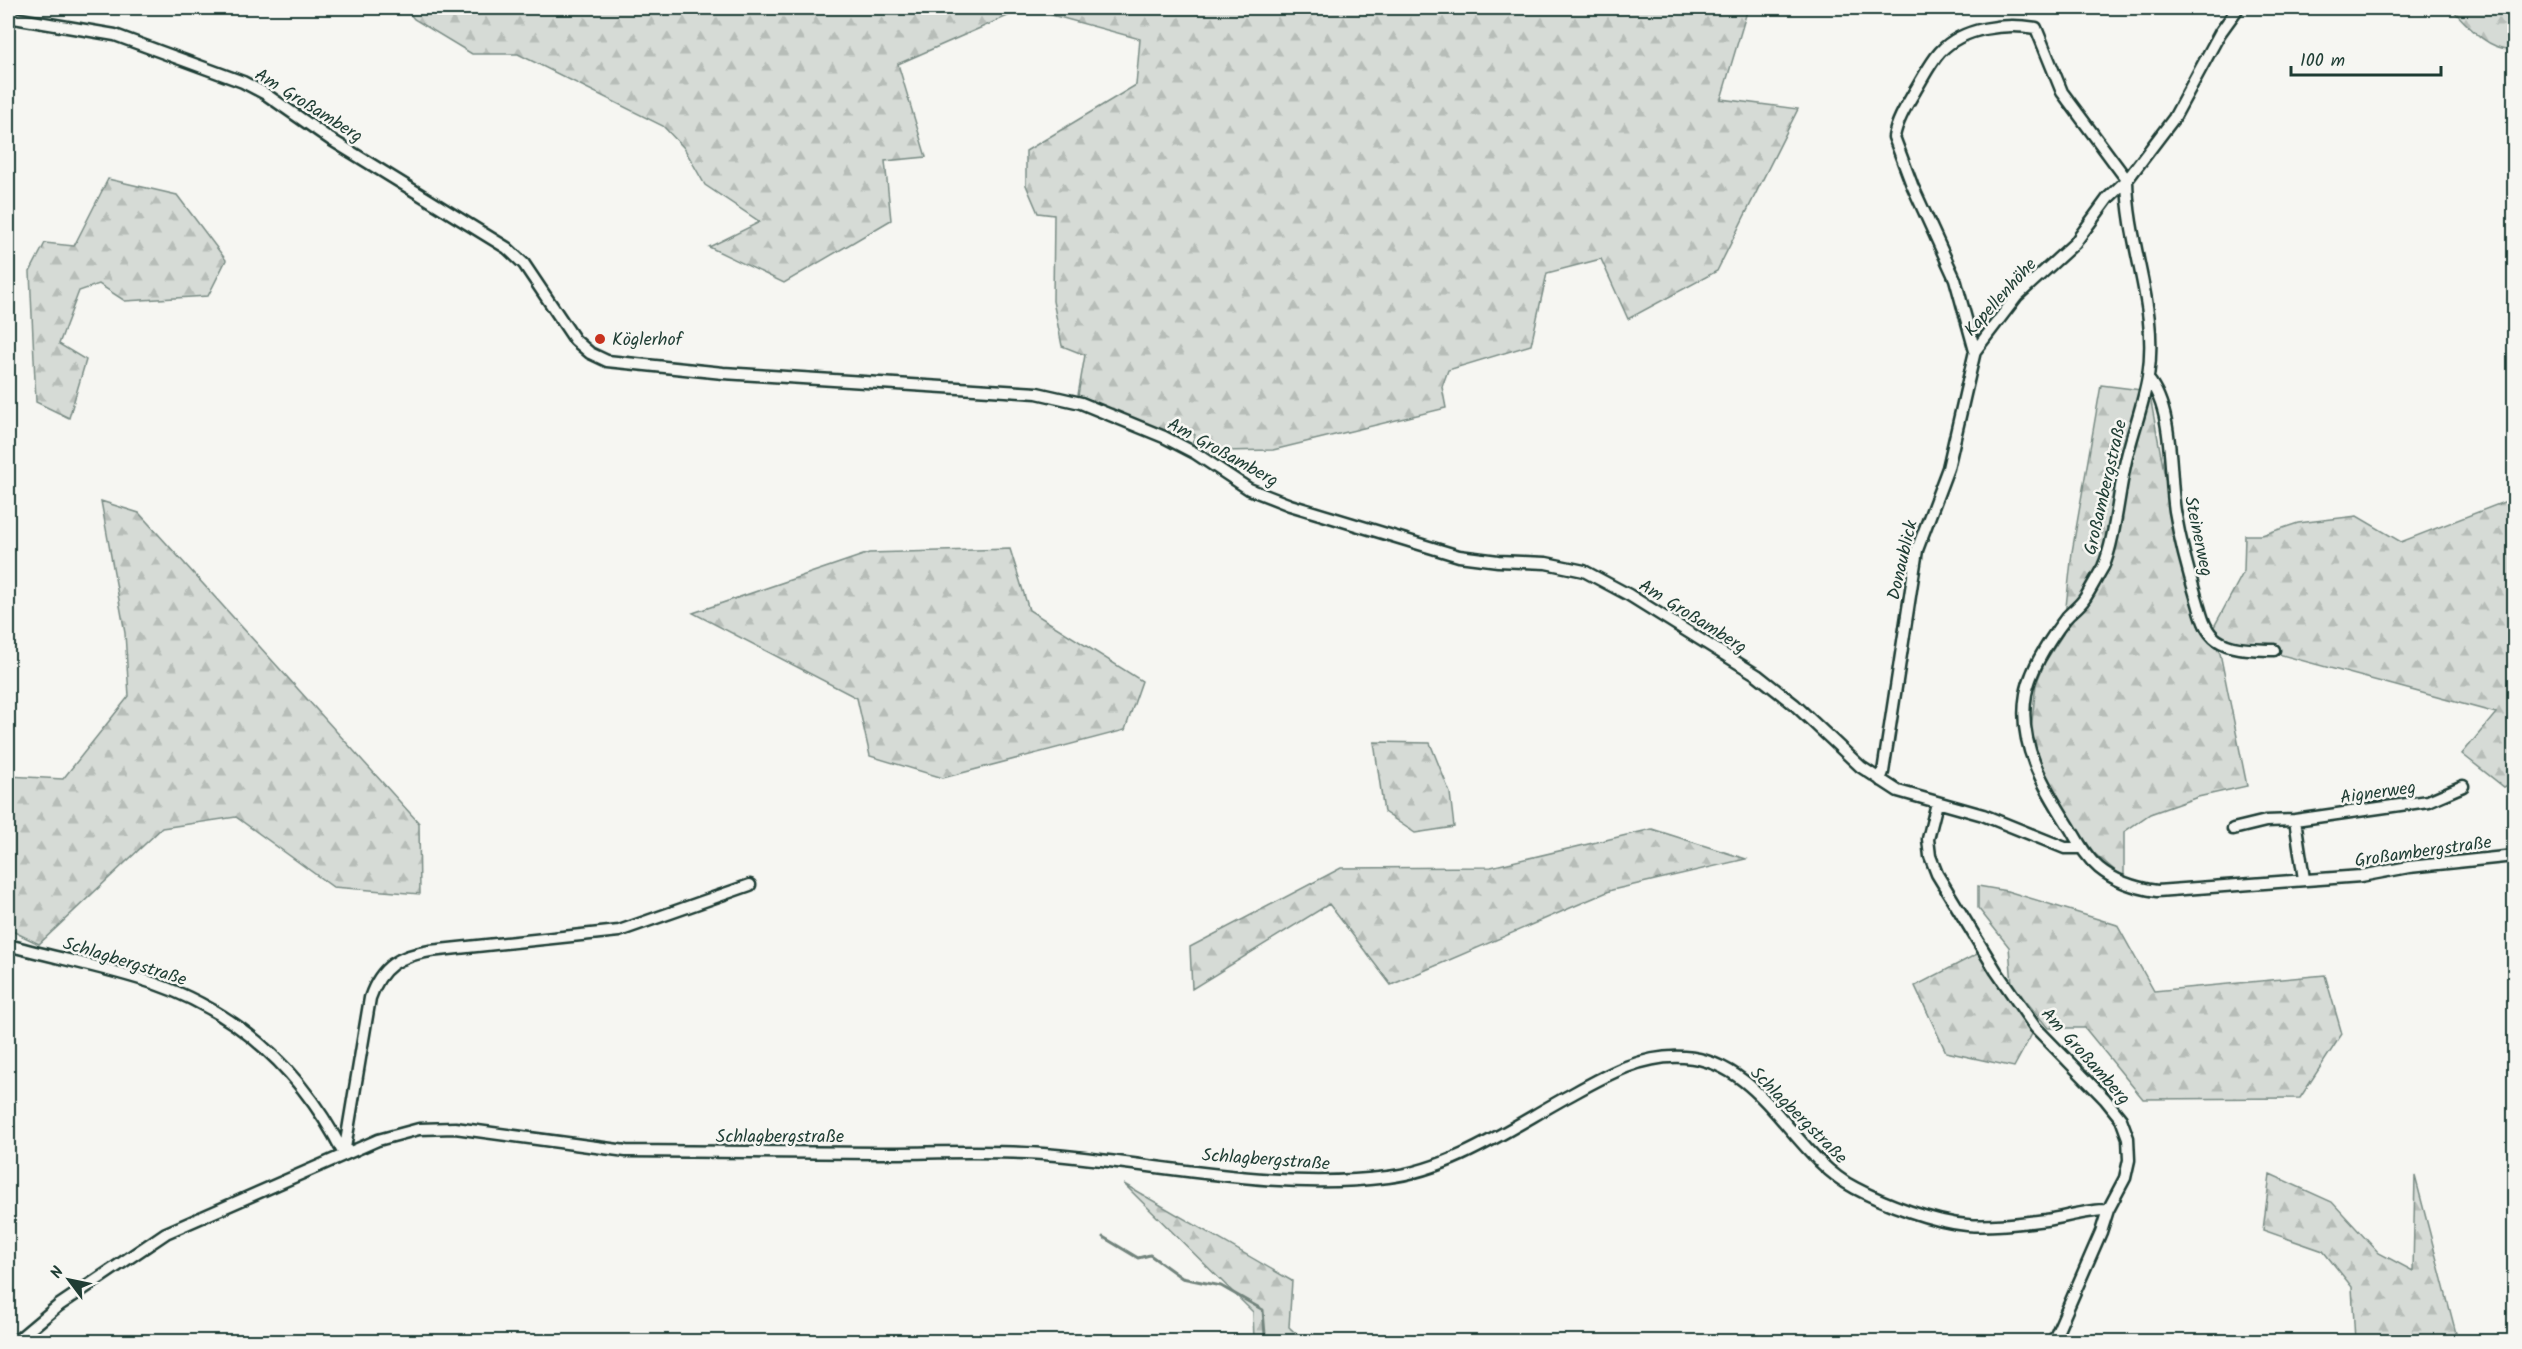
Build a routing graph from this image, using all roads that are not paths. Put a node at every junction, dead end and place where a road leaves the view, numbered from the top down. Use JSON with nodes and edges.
{"nodes":[{"id":1,"x":2238,"y":8,"type":"edge"},
{"id":2,"x":8,"y":17,"type":"edge"},
{"id":3,"x":2127,"y":180,"type":"junction"},
{"id":4,"x":1975,"y":351,"type":"junction"},
{"id":5,"x":2148,"y":379,"type":"junction"},
{"id":6,"x":2274,"y":650,"type":"dead end"},
{"id":7,"x":1880,"y":780,"type":"junction"},
{"id":8,"x":2463,"y":786,"type":"dead end"},
{"id":9,"x":1937,"y":803,"type":"junction"},
{"id":10,"x":2295,"y":820,"type":"junction"},
{"id":11,"x":2232,"y":830,"type":"dead end"},
{"id":12,"x":2081,"y":848,"type":"junction"},
{"id":13,"x":2514,"y":856,"type":"edge"},
{"id":14,"x":2304,"y":879,"type":"junction"},
{"id":15,"x":750,"y":885,"type":"dead end"},
{"id":16,"x":8,"y":945,"type":"edge"},
{"id":17,"x":344,"y":1154,"type":"junction"},
{"id":18,"x":2108,"y":1210,"type":"junction"},
{"id":19,"x":15,"y":1341,"type":"edge"},
{"id":20,"x":2054,"y":1341,"type":"edge"}],
"edges":[{"from":1,"to":3,"type":"street"},
{"from":2,"to":7,"type":"street","name":"Am Großamberg"},
{"from":3,"to":4,"type":"street","name":"Kapellenhöhe"},
{"from":3,"to":4,"type":"street","name":"Kapellenhöhe"},
{"from":3,"to":5,"type":"street","name":"Großambergstraße"},
{"from":4,"to":7,"type":"street","name":"Donaublick"},
{"from":5,"to":6,"type":"street","name":"Steinerweg"},
{"from":5,"to":12,"type":"street","name":"Großambergstraße"},
{"from":7,"to":9,"type":"street","name":"Am Großamberg"},
{"from":8,"to":10,"type":"street","name":"Aignerweg"},
{"from":9,"to":12,"type":"street","name":"Am Großamberg"},
{"from":9,"to":18,"type":"street","name":"Am Großamberg"},
{"from":10,"to":11,"type":"street","name":"Aignerweg"},
{"from":10,"to":14,"type":"street"},
{"from":12,"to":14,"type":"street","name":"Großambergstraße"},
{"from":13,"to":14,"type":"street","name":"Großambergstraße"},
{"from":15,"to":17,"type":"street"},
{"from":16,"to":17,"type":"street","name":"Schlagbergstraße"},
{"from":17,"to":18,"type":"street","name":"Schlagbergstraße"},
{"from":17,"to":19,"type":"street","name":"Schlagbergstraße"},
{"from":18,"to":20,"type":"street","name":"Am Großamberg"}]}
